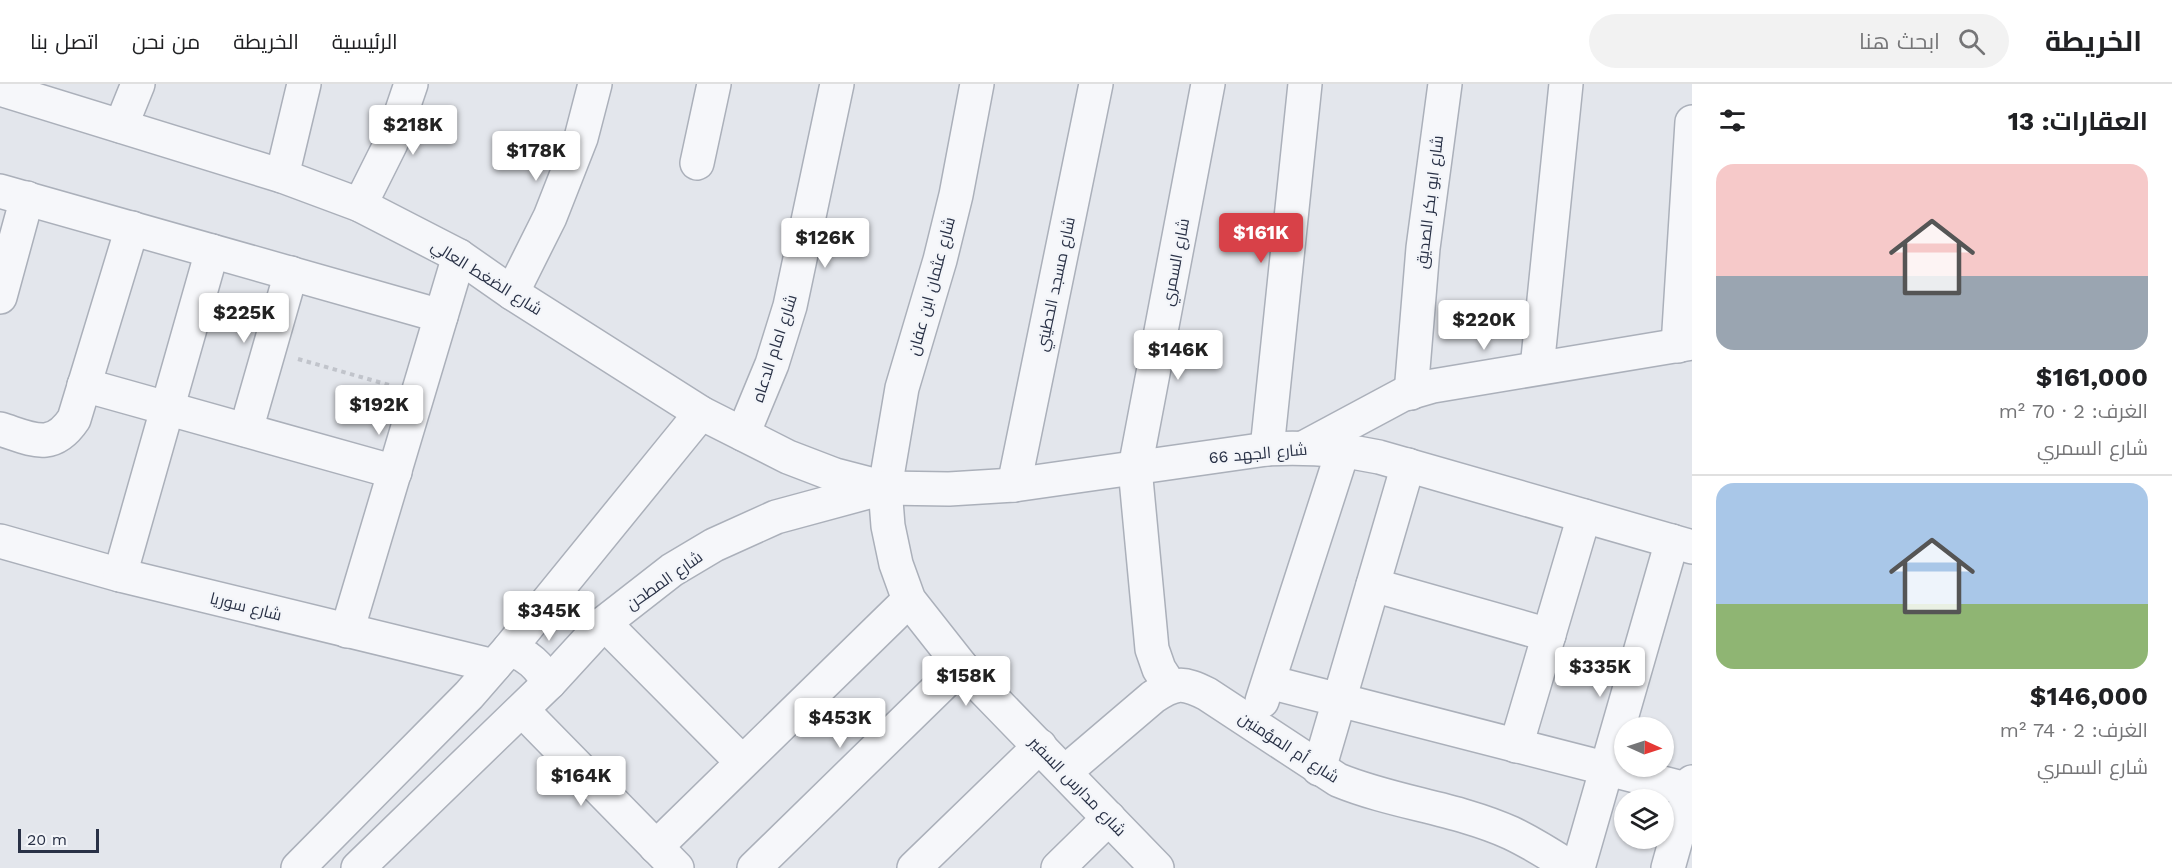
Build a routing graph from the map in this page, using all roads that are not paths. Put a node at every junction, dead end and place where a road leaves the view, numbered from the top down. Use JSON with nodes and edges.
{"nodes":[{"id":1,"x":138,"y":84,"type":"edge"},
{"id":2,"x":304,"y":84,"type":"edge"},
{"id":3,"x":411,"y":84,"type":"edge"},
{"id":4,"x":596,"y":84,"type":"edge"},
{"id":5,"x":714,"y":84,"type":"edge"},
{"id":6,"x":837,"y":84,"type":"edge"},
{"id":7,"x":977,"y":84,"type":"edge"},
{"id":8,"x":1096,"y":84,"type":"edge"},
{"id":9,"x":1208,"y":84,"type":"edge"},
{"id":10,"x":1305,"y":84,"type":"edge"},
{"id":11,"x":1445,"y":84,"type":"edge"},
{"id":12,"x":1566,"y":84,"type":"edge"},
{"id":13,"x":0,"y":89,"type":"edge"},
{"id":14,"x":1692,"y":122,"type":"edge"},
{"id":15,"x":121,"y":126,"type":"junction"},
{"id":16,"x":697,"y":163,"type":"dead end"},
{"id":17,"x":282,"y":176,"type":"junction"},
{"id":18,"x":14,"y":194,"type":"edge"},
{"id":19,"x":360,"y":205,"type":"junction"},
{"id":20,"x":132,"y":228,"type":"junction"},
{"id":21,"x":212,"y":251,"type":"junction"},
{"id":22,"x":459,"y":256,"type":"junction"},
{"id":23,"x":291,"y":273,"type":"junction"},
{"id":24,"x":512,"y":293,"type":"junction"},
{"id":25,"x":0,"y":297,"type":"edge"},
{"id":26,"x":441,"y":316,"type":"junction"},
{"id":27,"x":1685,"y":344,"type":"edge"},
{"id":28,"x":1537,"y":368,"type":"junction"},
{"id":29,"x":84,"y":384,"type":"junction"},
{"id":30,"x":1411,"y":393,"type":"junction"},
{"id":31,"x":166,"y":408,"type":"junction"},
{"id":32,"x":701,"y":413,"type":"junction"},
{"id":33,"x":0,"y":429,"type":"edge"},
{"id":34,"x":246,"y":430,"type":"junction"},
{"id":35,"x":743,"y":434,"type":"junction"},
{"id":36,"x":1305,"y":447,"type":"junction"},
{"id":37,"x":1267,"y":449,"type":"junction"},
{"id":38,"x":1343,"y":450,"type":"junction"},
{"id":39,"x":1407,"y":465,"type":"junction"},
{"id":40,"x":1135,"y":468,"type":"junction"},
{"id":41,"x":395,"y":472,"type":"junction"},
{"id":42,"x":1014,"y":485,"type":"junction"},
{"id":43,"x":885,"y":488,"type":"junction"},
{"id":44,"x":1584,"y":516,"type":"junction"},
{"id":45,"x":0,"y":541,"type":"edge"},
{"id":46,"x":1682,"y":544,"type":"edge"},
{"id":47,"x":120,"y":575,"type":"junction"},
{"id":48,"x":1373,"y":585,"type":"junction"},
{"id":49,"x":909,"y":600,"type":"junction"},
{"id":50,"x":604,"y":623,"type":"junction"},
{"id":51,"x":347,"y":631,"type":"junction"},
{"id":52,"x":1549,"y":635,"type":"junction"},
{"id":53,"x":502,"y":658,"type":"junction"},
{"id":54,"x":961,"y":666,"type":"junction"},
{"id":55,"x":1269,"y":682,"type":"junction"},
{"id":56,"x":549,"y":683,"type":"junction"},
{"id":57,"x":1170,"y":686,"type":"junction"},
{"id":58,"x":469,"y":695,"type":"junction"},
{"id":59,"x":1339,"y":700,"type":"junction"},
{"id":60,"x":512,"y":718,"type":"junction"},
{"id":61,"x":1254,"y":726,"type":"junction"},
{"id":62,"x":1040,"y":746,"type":"junction"},
{"id":63,"x":1516,"y":746,"type":"junction"},
{"id":64,"x":742,"y":762,"type":"junction"},
{"id":65,"x":1319,"y":769,"type":"junction"},
{"id":66,"x":1606,"y":769,"type":"junction"},
{"id":67,"x":1065,"y":772,"type":"junction"},
{"id":68,"x":1691,"y":786,"type":"edge"},
{"id":69,"x":1109,"y":818,"type":"junction"},
{"id":70,"x":666,"y":857,"type":"edge"},
{"id":71,"x":298,"y":868,"type":"edge"},
{"id":72,"x":358,"y":868,"type":"edge"},
{"id":73,"x":754,"y":868,"type":"edge"},
{"id":74,"x":914,"y":868,"type":"edge"},
{"id":75,"x":1058,"y":868,"type":"edge"},
{"id":76,"x":1157,"y":868,"type":"edge"},
{"id":77,"x":1571,"y":868,"type":"edge"},
{"id":78,"x":1578,"y":868,"type":"edge"},
{"id":79,"x":1668,"y":868,"type":"edge"}],
"edges":[{"from":1,"to":15,"type":"street"},
{"from":2,"to":17,"type":"street"},
{"from":3,"to":19,"type":"street"},
{"from":4,"to":24,"type":"street"},
{"from":5,"to":16,"type":"street"},
{"from":6,"to":35,"type":"street","name":"شارع امام الدعاه"},
{"from":7,"to":43,"type":"street","name":"شارع عثمان ابن عفان"},
{"from":8,"to":42,"type":"street","name":"شارع مسجد الحطيني"},
{"from":9,"to":40,"type":"street","name":"شارع السمري"},
{"from":10,"to":37,"type":"street"},
{"from":11,"to":30,"type":"street","name":"شارع ابو بكر الصديق"},
{"from":12,"to":28,"type":"street"},
{"from":13,"to":15,"type":"street","name":"شارع الضغط العالي"},
{"from":14,"to":27,"type":"street"},
{"from":15,"to":17,"type":"street","name":"شارع الضغط العالي"},
{"from":17,"to":19,"type":"street","name":"شارع الضغط العالي"},
{"from":18,"to":20,"type":"street"},
{"from":18,"to":25,"type":"street"},
{"from":19,"to":22,"type":"street","name":"شارع الضغط العالي"},
{"from":20,"to":21,"type":"street"},
{"from":20,"to":29,"type":"street"},
{"from":21,"to":23,"type":"street"},
{"from":21,"to":31,"type":"street"},
{"from":22,"to":24,"type":"street","name":"شارع الضغط العالي"},
{"from":22,"to":26,"type":"street"},
{"from":23,"to":26,"type":"street"},
{"from":23,"to":34,"type":"street"},
{"from":24,"to":32,"type":"street","name":"شارع الضغط العالي"},
{"from":26,"to":41,"type":"street"},
{"from":27,"to":28,"type":"street"},
{"from":28,"to":30,"type":"street"},
{"from":29,"to":31,"type":"street"},
{"from":29,"to":33,"type":"street"},
{"from":30,"to":36,"type":"street"},
{"from":31,"to":34,"type":"street"},
{"from":31,"to":47,"type":"street"},
{"from":32,"to":35,"type":"street","name":"شارع الضغط العالي"},
{"from":32,"to":53,"type":"street"},
{"from":34,"to":41,"type":"street"},
{"from":35,"to":43,"type":"street","name":"شارع الضغط العالي"},
{"from":36,"to":37,"type":"street","name":"شارع الجهد 66"},
{"from":36,"to":38,"type":"street","name":"شارع الجهد 66"},
{"from":37,"to":40,"type":"street","name":"شارع الجهد 66"},
{"from":38,"to":39,"type":"street","name":"شارع الجهد 66"},
{"from":38,"to":55,"type":"street"},
{"from":39,"to":44,"type":"street","name":"شارع الجهد 66"},
{"from":39,"to":48,"type":"street"},
{"from":40,"to":42,"type":"street","name":"شارع الجهد 66"},
{"from":40,"to":57,"type":"street","name":"شارع السمري"},
{"from":41,"to":51,"type":"street"},
{"from":42,"to":43,"type":"street","name":"شارع الجهد 66"},
{"from":43,"to":49,"type":"street","name":"شارع مدارس السفير"},
{"from":43,"to":50,"type":"street","name":"شارع المطحن"},
{"from":44,"to":46,"type":"street","name":"شارع الجهد 66"},
{"from":44,"to":52,"type":"street"},
{"from":45,"to":47,"type":"street","name":"شارع سوريا"},
{"from":46,"to":66,"type":"street"},
{"from":47,"to":51,"type":"street","name":"شارع سوريا"},
{"from":48,"to":52,"type":"street"},
{"from":48,"to":59,"type":"street"},
{"from":49,"to":54,"type":"street","name":"شارع مدارس السفير"},
{"from":49,"to":64,"type":"street"},
{"from":50,"to":56,"type":"street","name":"شارع المطحن"},
{"from":50,"to":64,"type":"street"},
{"from":51,"to":53,"type":"street","name":"شارع سوريا"},
{"from":52,"to":63,"type":"street"},
{"from":53,"to":56,"type":"street","name":"شارع سوريا"},
{"from":53,"to":58,"type":"street"},
{"from":54,"to":62,"type":"street","name":"شارع مدارس السفير"},
{"from":54,"to":73,"type":"street"},
{"from":55,"to":59,"type":"street"},
{"from":55,"to":61,"type":"street"},
{"from":56,"to":60,"type":"street","name":"شارع المطحن"},
{"from":57,"to":61,"type":"street","name":"شارع أم المؤمنين"},
{"from":57,"to":67,"type":"street"},
{"from":58,"to":60,"type":"street"},
{"from":58,"to":71,"type":"street"},
{"from":59,"to":63,"type":"street"},
{"from":59,"to":65,"type":"street"},
{"from":60,"to":70,"type":"street"},
{"from":60,"to":72,"type":"street","name":"شارع المطحن"},
{"from":61,"to":65,"type":"street","name":"شارع أم المؤمنين"},
{"from":62,"to":67,"type":"street","name":"شارع مدارس السفير"},
{"from":62,"to":74,"type":"street"},
{"from":63,"to":66,"type":"street"},
{"from":64,"to":70,"type":"street"},
{"from":65,"to":77,"type":"street","name":"شارع أم المؤمنين"},
{"from":66,"to":68,"type":"street"},
{"from":66,"to":78,"type":"street"},
{"from":67,"to":69,"type":"street","name":"شارع مدارس السفير"},
{"from":68,"to":79,"type":"street"},
{"from":69,"to":75,"type":"street"},
{"from":69,"to":76,"type":"street","name":"شارع مدارس السفير"}]}
